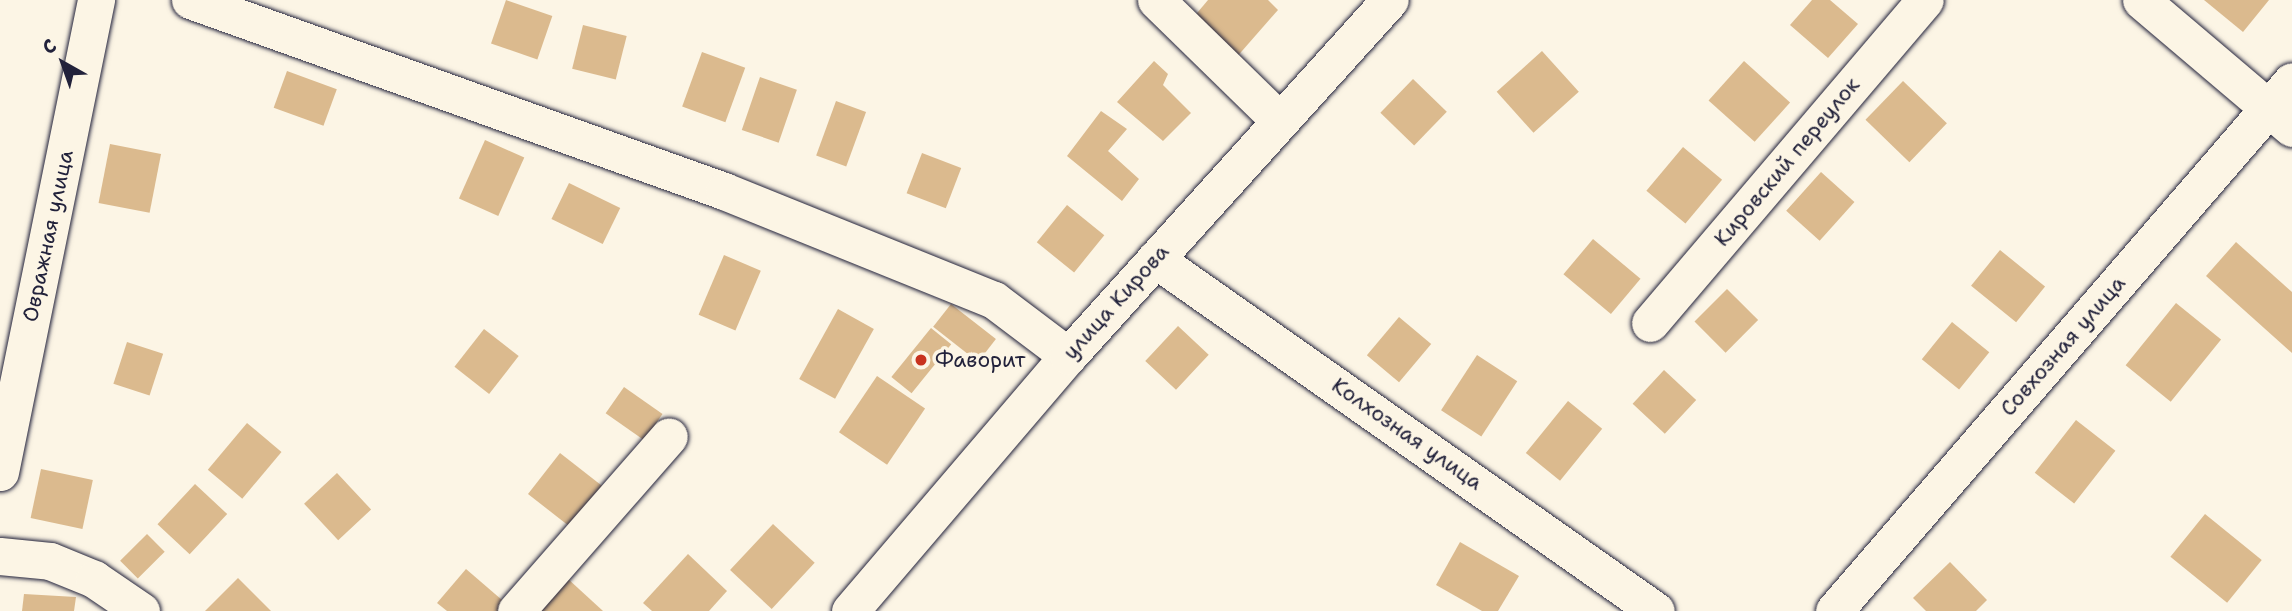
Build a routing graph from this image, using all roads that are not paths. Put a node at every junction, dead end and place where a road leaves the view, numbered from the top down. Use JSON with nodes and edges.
{"nodes":[{"id":1,"x":96,"y":0,"type":"edge"},
{"id":2,"x":190,"y":0,"type":"edge"},
{"id":3,"x":1156,"y":0,"type":"edge"},
{"id":4,"x":1390,"y":0,"type":"edge"},
{"id":5,"x":1925,"y":0,"type":"edge"},
{"id":6,"x":2141,"y":0,"type":"edge"},
{"id":7,"x":2292,"y":81,"type":"edge"},
{"id":8,"x":2280,"y":118,"type":"edge"},
{"id":9,"x":1280,"y":121,"type":"junction"},
{"id":10,"x":1155,"y":259,"type":"junction"},
{"id":11,"x":1650,"y":323,"type":"dead end"},
{"id":12,"x":1068,"y":356,"type":"junction"},
{"id":13,"x":669,"y":436,"type":"dead end"},
{"id":14,"x":0,"y":472,"type":"edge"},
{"id":15,"x":0,"y":556,"type":"edge"},
{"id":16,"x":141,"y":611,"type":"edge"},
{"id":17,"x":516,"y":611,"type":"edge"},
{"id":18,"x":850,"y":611,"type":"edge"},
{"id":19,"x":1656,"y":611,"type":"edge"},
{"id":20,"x":1834,"y":611,"type":"edge"}],
"edges":[{"from":1,"to":14,"type":"street","name":"Овражная улица"},
{"from":2,"to":12,"type":"street"},
{"from":3,"to":9,"type":"street"},
{"from":4,"to":9,"type":"street","name":"улица Кирова"},
{"from":5,"to":11,"type":"street","name":"Кировский переулок"},
{"from":6,"to":8,"type":"street"},
{"from":7,"to":8,"type":"street","name":"Совхозная улица"},
{"from":8,"to":20,"type":"street","name":"Совхозная улица"},
{"from":9,"to":10,"type":"street","name":"улица Кирова"},
{"from":10,"to":12,"type":"street","name":"улица Кирова"},
{"from":10,"to":19,"type":"street","name":"Колхозная улица"},
{"from":12,"to":18,"type":"street","name":"улица Кирова"},
{"from":13,"to":17,"type":"street"},
{"from":15,"to":16,"type":"street"}]}
